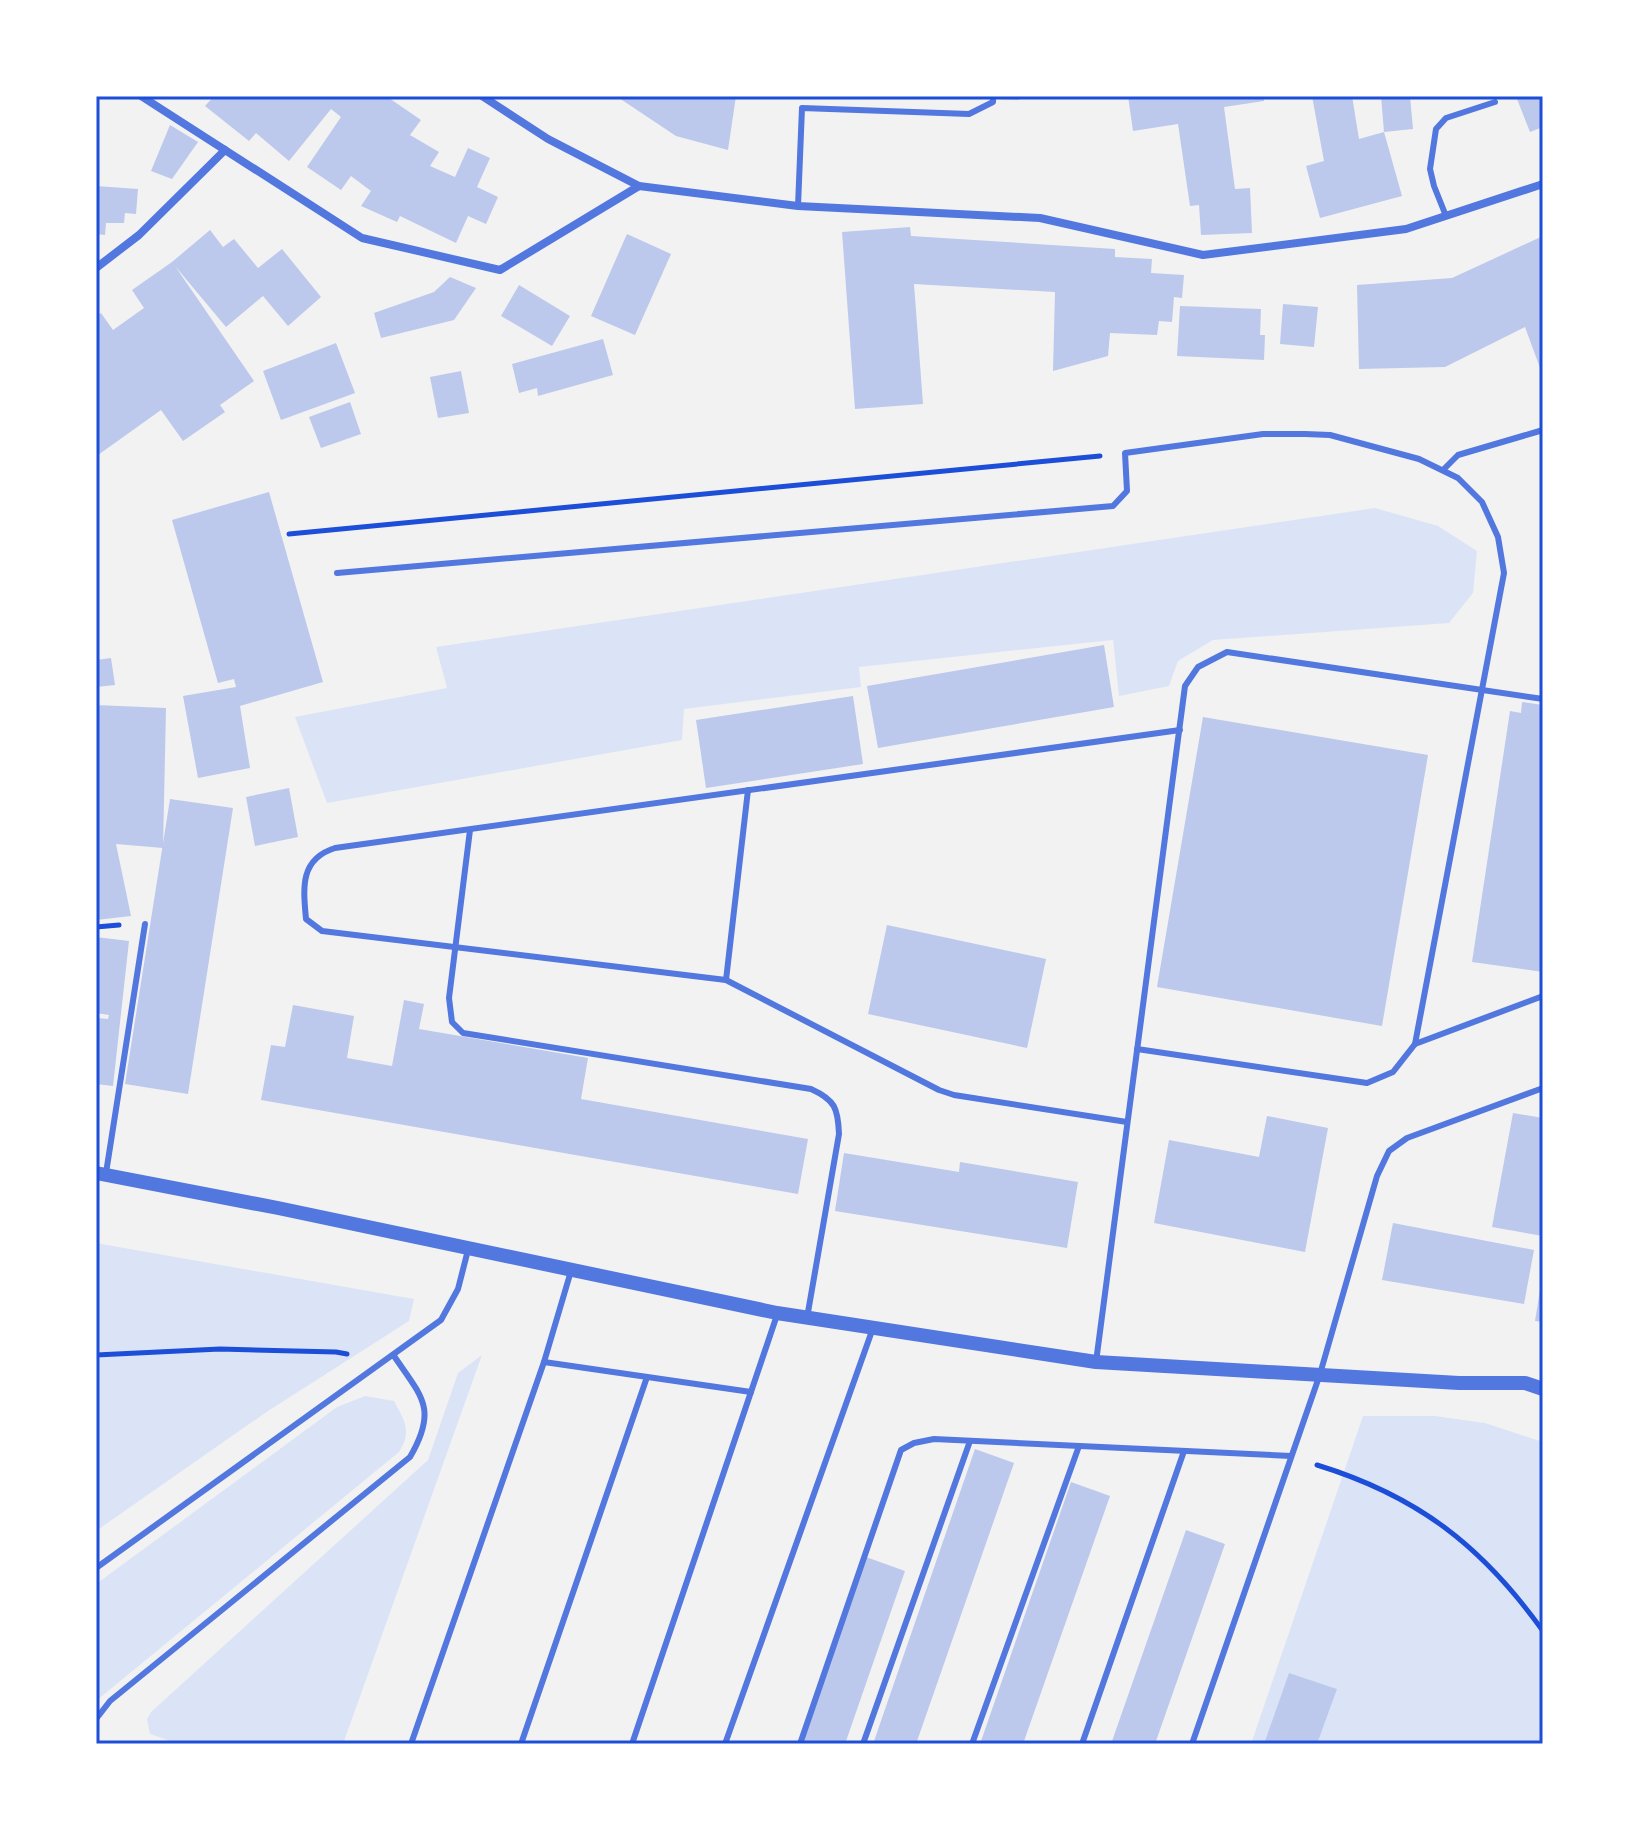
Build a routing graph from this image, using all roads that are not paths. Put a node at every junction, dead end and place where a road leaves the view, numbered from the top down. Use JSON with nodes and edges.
{"nodes":[{"id":1,"x":141,"y":96,"type":"edge"},
{"id":2,"x":482,"y":96,"type":"edge"},
{"id":3,"x":993,"y":99,"type":"dead end"},
{"id":4,"x":1495,"y":102,"type":"dead end"},
{"id":5,"x":225,"y":150,"type":"junction"},
{"id":6,"x":1543,"y":184,"type":"edge"},
{"id":7,"x":639,"y":186,"type":"junction"},
{"id":8,"x":798,"y":206,"type":"junction"},
{"id":9,"x":1446,"y":216,"type":"junction"},
{"id":10,"x":96,"y":268,"type":"edge"},
{"id":11,"x":1543,"y":430,"type":"edge"},
{"id":12,"x":1443,"y":470,"type":"junction"},
{"id":13,"x":337,"y":573,"type":"dead end"},
{"id":14,"x":1482,"y":690,"type":"junction"},
{"id":15,"x":1543,"y":699,"type":"edge"},
{"id":16,"x":1180,"y":730,"type":"junction"},
{"id":17,"x":748,"y":790,"type":"junction"},
{"id":18,"x":470,"y":830,"type":"junction"},
{"id":19,"x":145,"y":924,"type":"dead end"},
{"id":20,"x":454,"y":947,"type":"junction"},
{"id":21,"x":726,"y":980,"type":"junction"},
{"id":22,"x":1543,"y":996,"type":"edge"},
{"id":23,"x":1415,"y":1044,"type":"junction"},
{"id":24,"x":1137,"y":1049,"type":"junction"},
{"id":25,"x":1543,"y":1088,"type":"edge"},
{"id":26,"x":1127,"y":1122,"type":"junction"},
{"id":27,"x":101,"y":1174,"type":"edge"},
{"id":28,"x":469,"y":1248,"type":"junction"},
{"id":29,"x":571,"y":1271,"type":"junction"},
{"id":30,"x":777,"y":1313,"type":"junction"},
{"id":31,"x":807,"y":1318,"type":"junction"},
{"id":32,"x":873,"y":1328,"type":"junction"},
{"id":33,"x":394,"y":1356,"type":"junction"},
{"id":34,"x":544,"y":1362,"type":"junction"},
{"id":35,"x":1096,"y":1362,"type":"junction"},
{"id":36,"x":1320,"y":1374,"type":"junction"},
{"id":37,"x":647,"y":1377,"type":"junction"},
{"id":38,"x":1543,"y":1389,"type":"edge"},
{"id":39,"x":751,"y":1392,"type":"junction"},
{"id":40,"x":970,"y":1441,"type":"junction"},
{"id":41,"x":1079,"y":1446,"type":"junction"},
{"id":42,"x":1184,"y":1451,"type":"junction"},
{"id":43,"x":1291,"y":1456,"type":"junction"},
{"id":44,"x":96,"y":1568,"type":"edge"},
{"id":45,"x":96,"y":1719,"type":"edge"},
{"id":46,"x":411,"y":1744,"type":"edge"},
{"id":47,"x":521,"y":1744,"type":"edge"},
{"id":48,"x":632,"y":1744,"type":"edge"},
{"id":49,"x":725,"y":1744,"type":"edge"},
{"id":50,"x":800,"y":1744,"type":"edge"},
{"id":51,"x":863,"y":1744,"type":"edge"},
{"id":52,"x":972,"y":1744,"type":"edge"},
{"id":53,"x":1082,"y":1744,"type":"edge"},
{"id":54,"x":1192,"y":1744,"type":"edge"}],
"edges":[{"from":1,"to":5,"type":"street"},
{"from":2,"to":7,"type":"street"},
{"from":3,"to":8,"type":"lane"},
{"from":4,"to":9,"type":"lane"},
{"from":5,"to":7,"type":"street"},
{"from":5,"to":10,"type":"street"},
{"from":6,"to":9,"type":"street"},
{"from":7,"to":8,"type":"street"},
{"from":8,"to":9,"type":"street"},
{"from":11,"to":12,"type":"lane"},
{"from":12,"to":13,"type":"lane"},
{"from":12,"to":14,"type":"lane"},
{"from":14,"to":15,"type":"lane"},
{"from":14,"to":16,"type":"lane"},
{"from":14,"to":23,"type":"lane"},
{"from":16,"to":17,"type":"lane"},
{"from":16,"to":24,"type":"lane"},
{"from":17,"to":18,"type":"lane"},
{"from":17,"to":21,"type":"lane"},
{"from":18,"to":20,"type":"lane"},
{"from":18,"to":20,"type":"lane"},
{"from":19,"to":27,"type":"lane"},
{"from":20,"to":21,"type":"lane"},
{"from":20,"to":31,"type":"lane"},
{"from":21,"to":26,"type":"lane"},
{"from":22,"to":23,"type":"lane"},
{"from":23,"to":24,"type":"lane"},
{"from":24,"to":26,"type":"lane"},
{"from":25,"to":36,"type":"lane"},
{"from":26,"to":35,"type":"lane"},
{"from":27,"to":28,"type":"street"},
{"from":28,"to":29,"type":"street"},
{"from":28,"to":33,"type":"lane"},
{"from":29,"to":30,"type":"street"},
{"from":29,"to":34,"type":"lane"},
{"from":30,"to":31,"type":"street"},
{"from":30,"to":39,"type":"lane"},
{"from":31,"to":32,"type":"street"},
{"from":32,"to":35,"type":"street"},
{"from":32,"to":49,"type":"lane"},
{"from":33,"to":44,"type":"lane"},
{"from":33,"to":45,"type":"lane"},
{"from":34,"to":37,"type":"lane"},
{"from":34,"to":46,"type":"lane"},
{"from":35,"to":36,"type":"street"},
{"from":36,"to":38,"type":"street"},
{"from":36,"to":43,"type":"lane"},
{"from":37,"to":39,"type":"lane"},
{"from":37,"to":47,"type":"lane"},
{"from":39,"to":48,"type":"lane"},
{"from":40,"to":41,"type":"lane"},
{"from":40,"to":50,"type":"lane"},
{"from":40,"to":51,"type":"lane"},
{"from":41,"to":42,"type":"lane"},
{"from":41,"to":52,"type":"lane"},
{"from":42,"to":43,"type":"lane"},
{"from":42,"to":53,"type":"lane"},
{"from":43,"to":54,"type":"lane"}]}
